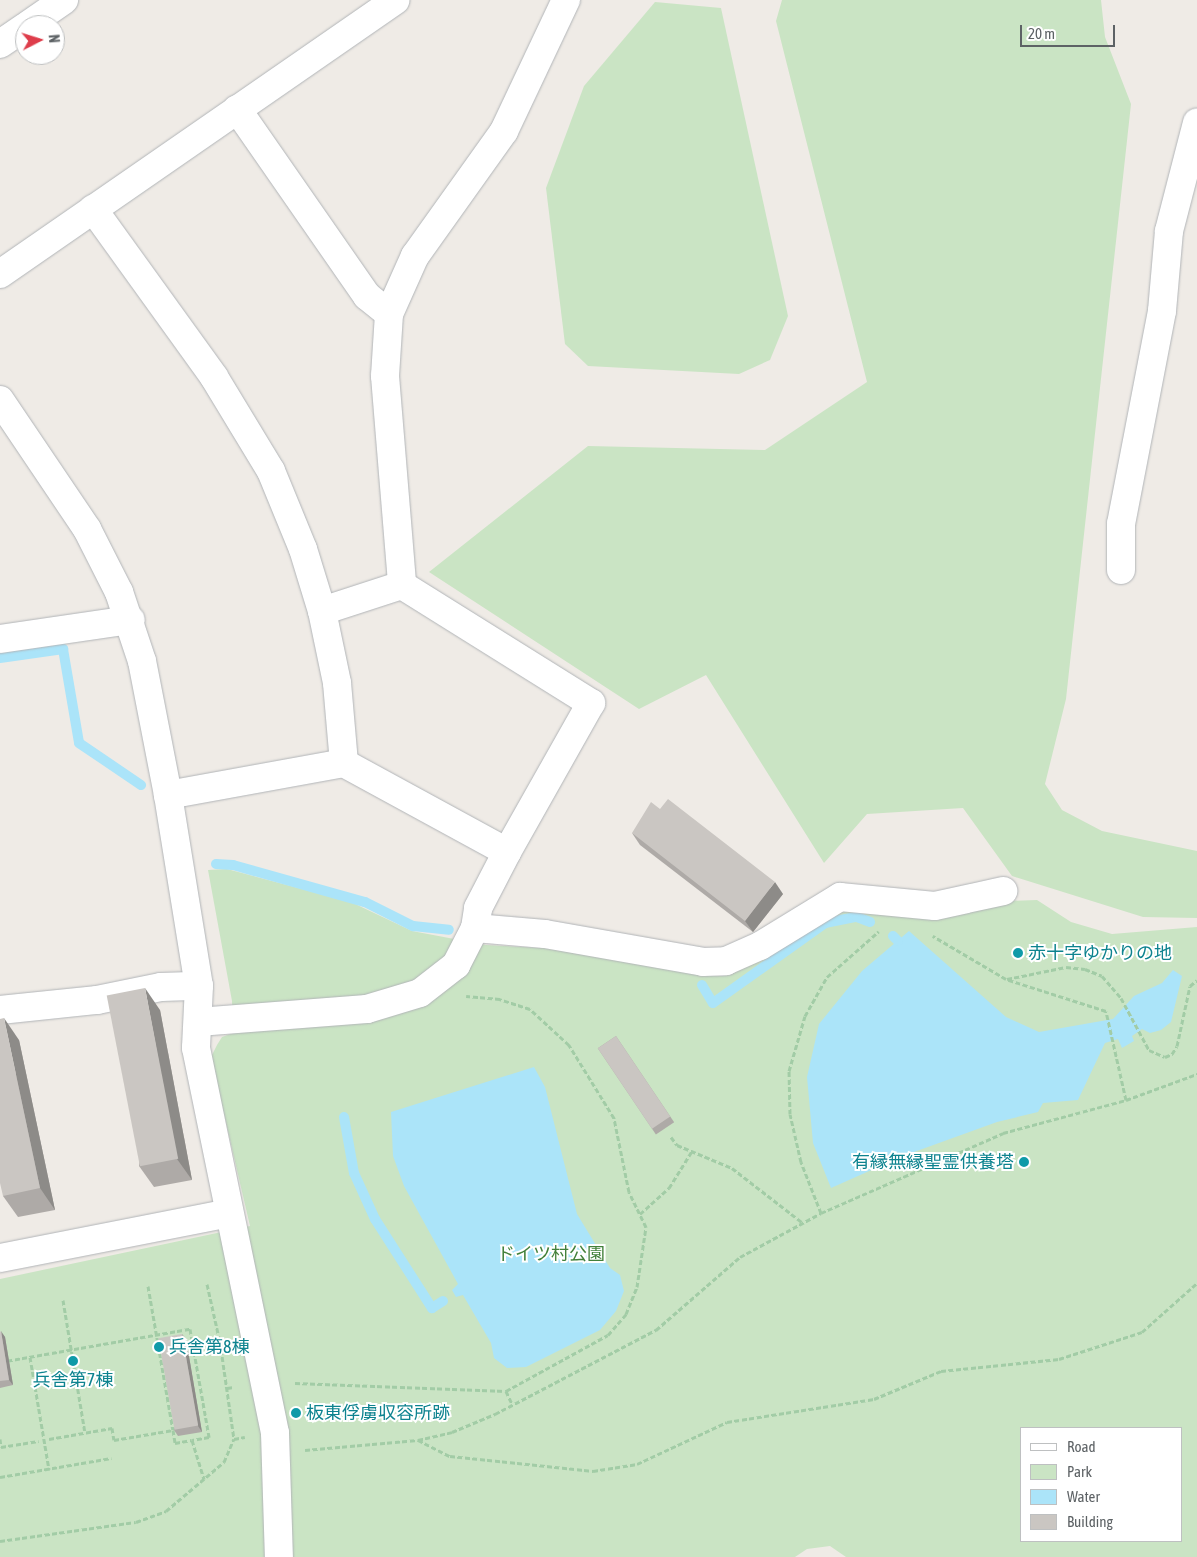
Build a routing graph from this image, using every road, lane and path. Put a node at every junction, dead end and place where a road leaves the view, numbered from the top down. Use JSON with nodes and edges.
{"nodes":[{"id":1,"x":64,"y":0,"type":"edge"},
{"id":2,"x":395,"y":0,"type":"edge"},
{"id":3,"x":566,"y":0,"type":"edge"},
{"id":4,"x":42,"y":15,"type":"edge"},
{"id":5,"x":15,"y":34,"type":"edge"},
{"id":6,"x":0,"y":44,"type":"edge"},
{"id":7,"x":237,"y":109,"type":"junction"},
{"id":8,"x":1197,"y":123,"type":"edge"},
{"id":9,"x":93,"y":209,"type":"junction"},
{"id":10,"x":0,"y":274,"type":"edge"},
{"id":11,"x":389,"y":314,"type":"junction"},
{"id":12,"x":0,"y":400,"type":"edge"},
{"id":13,"x":1121,"y":570,"type":"dead end"},
{"id":14,"x":402,"y":585,"type":"junction"},
{"id":15,"x":322,"y":611,"type":"junction"},
{"id":16,"x":131,"y":620,"type":"junction"},
{"id":17,"x":0,"y":640,"type":"edge"},
{"id":18,"x":344,"y":763,"type":"junction"},
{"id":19,"x":168,"y":795,"type":"junction"},
{"id":20,"x":507,"y":852,"type":"junction"},
{"id":21,"x":1003,"y":891,"type":"dead end"},
{"id":22,"x":886,"y":901,"type":"junction"},
{"id":23,"x":475,"y":928,"type":"junction"},
{"id":24,"x":930,"y":935,"type":"dead end"},
{"id":25,"x":1006,"y":979,"type":"junction"},
{"id":26,"x":1197,"y":980,"type":"edge"},
{"id":27,"x":435,"y":981,"type":"junction"},
{"id":28,"x":199,"y":986,"type":"junction"},
{"id":29,"x":0,"y":1010,"type":"edge"},
{"id":30,"x":198,"y":1022,"type":"junction"},
{"id":31,"x":1197,"y":1074,"type":"edge"},
{"id":32,"x":1126,"y":1100,"type":"junction"},
{"id":33,"x":671,"y":1137,"type":"dead end"},
{"id":34,"x":692,"y":1151,"type":"junction"},
{"id":35,"x":229,"y":1213,"type":"junction"},
{"id":36,"x":821,"y":1213,"type":"junction"},
{"id":37,"x":640,"y":1214,"type":"junction"},
{"id":38,"x":803,"y":1223,"type":"junction"},
{"id":39,"x":0,"y":1258,"type":"edge"},
{"id":40,"x":1197,"y":1283,"type":"edge"},
{"id":41,"x":207,"y":1284,"type":"dead end"},
{"id":42,"x":148,"y":1286,"type":"dead end"},
{"id":43,"x":63,"y":1300,"type":"dead end"},
{"id":44,"x":157,"y":1335,"type":"junction"},
{"id":45,"x":71,"y":1350,"type":"junction"},
{"id":46,"x":30,"y":1357,"type":"junction"},
{"id":47,"x":0,"y":1362,"type":"edge"},
{"id":48,"x":264,"y":1382,"type":"junction"},
{"id":49,"x":506,"y":1391,"type":"junction"},
{"id":50,"x":512,"y":1404,"type":"junction"},
{"id":51,"x":173,"y":1430,"type":"junction"},
{"id":52,"x":85,"y":1433,"type":"junction"},
{"id":53,"x":0,"y":1439,"type":"edge"},
{"id":54,"x":49,"y":1439,"type":"dead end"},
{"id":55,"x":234,"y":1439,"type":"junction"},
{"id":56,"x":192,"y":1440,"type":"junction"},
{"id":57,"x":418,"y":1440,"type":"junction"},
{"id":58,"x":39,"y":1441,"type":"dead end"},
{"id":59,"x":276,"y":1443,"type":"junction"},
{"id":60,"x":111,"y":1458,"type":"dead end"},
{"id":61,"x":49,"y":1468,"type":"junction"},
{"id":62,"x":0,"y":1477,"type":"edge"},
{"id":63,"x":204,"y":1479,"type":"junction"},
{"id":64,"x":0,"y":1541,"type":"edge"},
{"id":65,"x":279,"y":1557,"type":"edge"}],
"edges":[{"from":1,"to":4,"type":"street"},
{"from":2,"to":7,"type":"street"},
{"from":3,"to":11,"type":"street"},
{"from":5,"to":6,"type":"street"},
{"from":7,"to":9,"type":"street"},
{"from":7,"to":11,"type":"street"},
{"from":8,"to":13,"type":"street"},
{"from":9,"to":10,"type":"street"},
{"from":9,"to":15,"type":"street"},
{"from":11,"to":14,"type":"street"},
{"from":12,"to":16,"type":"street"},
{"from":14,"to":15,"type":"street"},
{"from":14,"to":20,"type":"street"},
{"from":15,"to":18,"type":"street"},
{"from":16,"to":17,"type":"street"},
{"from":16,"to":19,"type":"street"},
{"from":18,"to":19,"type":"street"},
{"from":18,"to":20,"type":"street"},
{"from":19,"to":28,"type":"street"},
{"from":20,"to":23,"type":"street"},
{"from":21,"to":22,"type":"street"},
{"from":22,"to":23,"type":"street"},
{"from":22,"to":36,"type":"path"},
{"from":23,"to":27,"type":"street"},
{"from":24,"to":25,"type":"path"},
{"from":25,"to":26,"type":"path"},
{"from":25,"to":32,"type":"path"},
{"from":27,"to":30,"type":"street"},
{"from":27,"to":37,"type":"path"},
{"from":28,"to":29,"type":"street"},
{"from":28,"to":30,"type":"street"},
{"from":30,"to":35,"type":"street"},
{"from":31,"to":32,"type":"path"},
{"from":32,"to":36,"type":"path"},
{"from":33,"to":34,"type":"path"},
{"from":34,"to":37,"type":"path"},
{"from":34,"to":38,"type":"path"},
{"from":35,"to":39,"type":"street"},
{"from":35,"to":48,"type":"street"},
{"from":36,"to":38,"type":"path"},
{"from":37,"to":49,"type":"path"},
{"from":38,"to":50,"type":"path"},
{"from":40,"to":57,"type":"path"},
{"from":41,"to":55,"type":"path"},
{"from":42,"to":44,"type":"path"},
{"from":43,"to":45,"type":"path"},
{"from":44,"to":45,"type":"path"},
{"from":44,"to":51,"type":"path"},
{"from":44,"to":56,"type":"path"},
{"from":45,"to":46,"type":"path"},
{"from":45,"to":52,"type":"path"},
{"from":46,"to":47,"type":"path"},
{"from":46,"to":61,"type":"path"},
{"from":48,"to":49,"type":"path"},
{"from":48,"to":59,"type":"street"},
{"from":49,"to":50,"type":"path"},
{"from":50,"to":57,"type":"path"},
{"from":51,"to":52,"type":"path"},
{"from":51,"to":56,"type":"path"},
{"from":52,"to":54,"type":"path"},
{"from":53,"to":58,"type":"path"},
{"from":55,"to":59,"type":"path"},
{"from":55,"to":63,"type":"path"},
{"from":56,"to":63,"type":"path"},
{"from":57,"to":59,"type":"path"},
{"from":59,"to":65,"type":"street"},
{"from":60,"to":61,"type":"path"},
{"from":61,"to":62,"type":"path"},
{"from":63,"to":64,"type":"path"}]}
